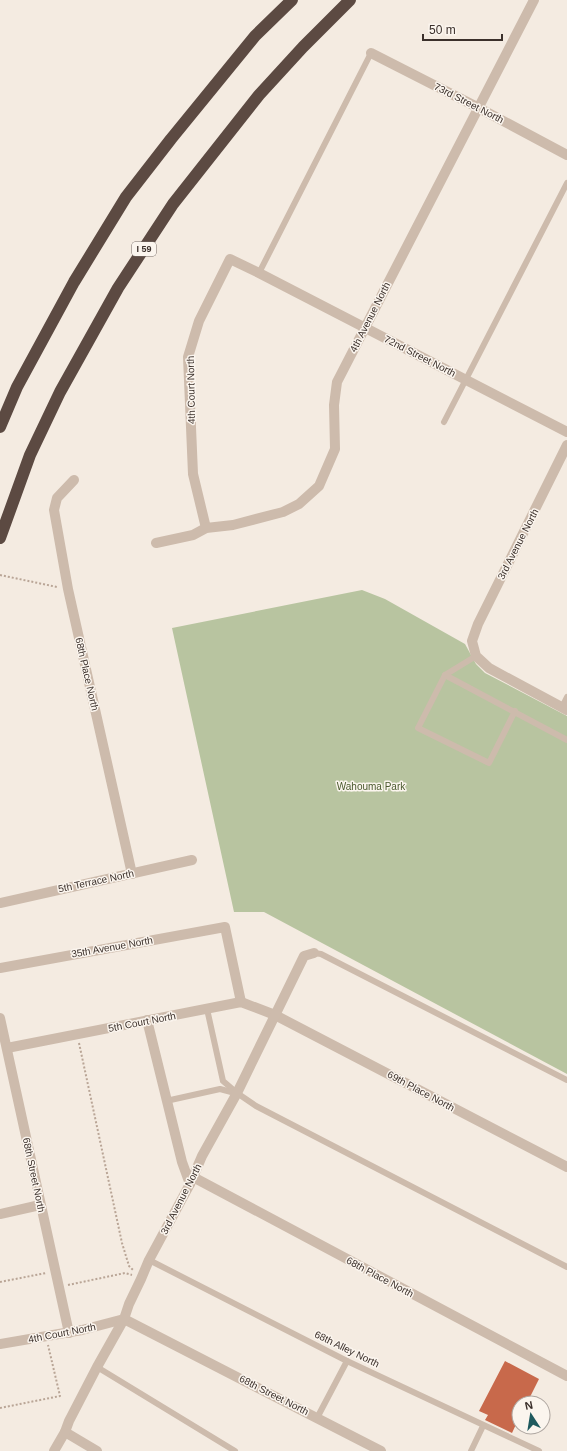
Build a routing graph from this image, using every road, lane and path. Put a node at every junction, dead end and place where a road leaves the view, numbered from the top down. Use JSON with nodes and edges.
{"nodes":[{"id":1,"x":292,"y":0,"type":"edge"},
{"id":2,"x":350,"y":0,"type":"edge"},
{"id":3,"x":534,"y":0,"type":"edge"},
{"id":4,"x":371,"y":53,"type":"joint"},
{"id":5,"x":479,"y":108,"type":"junction"},
{"id":6,"x":567,"y":155,"type":"edge"},
{"id":7,"x":567,"y":183,"type":"edge"},
{"id":8,"x":230,"y":259,"type":"joint"},
{"id":9,"x":259,"y":273,"type":"junction"},
{"id":10,"x":364,"y":328,"type":"junction"},
{"id":11,"x":466,"y":380,"type":"junction"},
{"id":12,"x":444,"y":422,"type":"dead end"},
{"id":13,"x":0,"y":427,"type":"edge"},
{"id":14,"x":567,"y":432,"type":"edge"},
{"id":15,"x":567,"y":446,"type":"edge"},
{"id":16,"x":74,"y":480,"type":"dead end"},
{"id":17,"x":206,"y":528,"type":"junction"},
{"id":18,"x":0,"y":538,"type":"edge"},
{"id":19,"x":156,"y":543,"type":"dead end"},
{"id":20,"x":0,"y":575,"type":"edge"},
{"id":21,"x":68,"y":589,"type":"junction"},
{"id":22,"x":476,"y":656,"type":"junction"},
{"id":23,"x":445,"y":675,"type":"junction"},
{"id":24,"x":567,"y":697,"type":"edge"},
{"id":25,"x":564,"y":709,"type":"edge"},
{"id":26,"x":515,"y":711,"type":"junction"},
{"id":27,"x":567,"y":740,"type":"edge"},
{"id":28,"x":192,"y":860,"type":"dead end"},
{"id":29,"x":132,"y":874,"type":"junction"},
{"id":30,"x":0,"y":903,"type":"edge"},
{"id":31,"x":314,"y":953,"type":"joint"},
{"id":32,"x":0,"y":968,"type":"edge"},
{"id":33,"x":241,"y":1002,"type":"junction"},
{"id":34,"x":207,"y":1009,"type":"junction"},
{"id":35,"x":275,"y":1015,"type":"junction"},
{"id":36,"x":0,"y":1018,"type":"edge"},
{"id":37,"x":147,"y":1020,"type":"junction"},
{"id":38,"x":77,"y":1034,"type":"junction"},
{"id":39,"x":7,"y":1048,"type":"junction"},
{"id":40,"x":567,"y":1080,"type":"edge"},
{"id":41,"x":237,"y":1093,"type":"junction"},
{"id":42,"x":166,"y":1101,"type":"junction"},
{"id":43,"x":567,"y":1167,"type":"edge"},
{"id":44,"x":192,"y":1181,"type":"junction"},
{"id":45,"x":40,"y":1205,"type":"junction"},
{"id":46,"x":0,"y":1214,"type":"edge"},
{"id":47,"x":149,"y":1260,"type":"junction"},
{"id":48,"x":567,"y":1267,"type":"edge"},
{"id":49,"x":55,"y":1271,"type":"junction"},
{"id":50,"x":142,"y":1279,"type":"junction"},
{"id":51,"x":0,"y":1282,"type":"edge"},
{"id":52,"x":59,"y":1286,"type":"junction"},
{"id":53,"x":124,"y":1319,"type":"junction"},
{"id":54,"x":69,"y":1333,"type":"junction"},
{"id":55,"x":46,"y":1337,"type":"junction"},
{"id":56,"x":0,"y":1344,"type":"edge"},
{"id":57,"x":346,"y":1361,"type":"junction"},
{"id":58,"x":97,"y":1367,"type":"junction"},
{"id":59,"x":567,"y":1376,"type":"edge"},
{"id":60,"x":0,"y":1408,"type":"edge"},
{"id":61,"x":317,"y":1418,"type":"junction"},
{"id":62,"x":484,"y":1426,"type":"junction"},
{"id":63,"x":65,"y":1432,"type":"junction"},
{"id":64,"x":54,"y":1451,"type":"edge"},
{"id":65,"x":97,"y":1451,"type":"edge"},
{"id":66,"x":235,"y":1451,"type":"edge"},
{"id":67,"x":381,"y":1451,"type":"edge"},
{"id":68,"x":471,"y":1451,"type":"edge"},
{"id":69,"x":540,"y":1451,"type":"edge"}],
"edges":[{"from":1,"to":13,"type":"highway"},
{"from":2,"to":18,"type":"highway","number":"I 59"},
{"from":3,"to":5,"type":"street","name":"4th Avenue North"},
{"from":4,"to":5,"type":"street","name":"73rd Street North"},
{"from":4,"to":9,"type":"lane"},
{"from":5,"to":6,"type":"street","name":"73rd Street North"},
{"from":5,"to":10,"type":"street","name":"4th Avenue North"},
{"from":7,"to":11,"type":"lane"},
{"from":8,"to":9,"type":"street","name":"72nd Street North"},
{"from":8,"to":17,"type":"street","name":"4th Court North"},
{"from":9,"to":10,"type":"street","name":"72nd Street North"},
{"from":10,"to":11,"type":"street","name":"72nd Street North"},
{"from":10,"to":17,"type":"street","name":"4th Avenue North"},
{"from":11,"to":12,"type":"lane"},
{"from":11,"to":14,"type":"street","name":"72nd Street North"},
{"from":15,"to":22,"type":"street","name":"3rd Avenue North"},
{"from":16,"to":21,"type":"street","name":"68th Place North"},
{"from":17,"to":19,"type":"street","name":"4th Avenue North"},
{"from":20,"to":21,"type":"path"},
{"from":21,"to":29,"type":"street","name":"68th Place North"},
{"from":22,"to":23,"type":"lane"},
{"from":22,"to":25,"type":"street"},
{"from":23,"to":26,"type":"lane"},
{"from":23,"to":26,"type":"lane"},
{"from":24,"to":25,"type":"lane"},
{"from":26,"to":27,"type":"lane"},
{"from":28,"to":29,"type":"street","name":"5th Terrace North"},
{"from":29,"to":30,"type":"street","name":"5th Terrace North"},
{"from":31,"to":35,"type":"street","name":"3rd Avenue North"},
{"from":31,"to":40,"type":"lane"},
{"from":32,"to":33,"type":"street","name":"35th Avenue North"},
{"from":33,"to":34,"type":"street","name":"5th Court North"},
{"from":33,"to":35,"type":"street"},
{"from":34,"to":37,"type":"street","name":"5th Court North"},
{"from":34,"to":41,"type":"lane"},
{"from":35,"to":41,"type":"street","name":"3rd Avenue North"},
{"from":35,"to":43,"type":"street","name":"69th Place North"},
{"from":36,"to":39,"type":"street","name":"68th Street North"},
{"from":37,"to":38,"type":"street","name":"5th Court North"},
{"from":37,"to":42,"type":"street"},
{"from":38,"to":39,"type":"street","name":"5th Court North"},
{"from":38,"to":50,"type":"path"},
{"from":39,"to":45,"type":"street","name":"68th Street North"},
{"from":41,"to":42,"type":"lane"},
{"from":41,"to":44,"type":"street","name":"3rd Avenue North"},
{"from":41,"to":48,"type":"lane"},
{"from":42,"to":44,"type":"street"},
{"from":44,"to":47,"type":"street","name":"3rd Avenue North"},
{"from":44,"to":59,"type":"street","name":"68th Place North"},
{"from":45,"to":46,"type":"street"},
{"from":45,"to":49,"type":"street","name":"68th Street North"},
{"from":47,"to":50,"type":"street","name":"3rd Avenue North"},
{"from":47,"to":57,"type":"lane","name":"68th Alley North"},
{"from":49,"to":51,"type":"path"},
{"from":49,"to":52,"type":"street","name":"68th Street North"},
{"from":50,"to":52,"type":"path"},
{"from":50,"to":53,"type":"street","name":"3rd Avenue North"},
{"from":52,"to":54,"type":"street","name":"68th Street North"},
{"from":53,"to":54,"type":"street","name":"4th Court North"},
{"from":53,"to":58,"type":"street","name":"3rd Avenue North"},
{"from":53,"to":61,"type":"street","name":"68th Street North"},
{"from":54,"to":55,"type":"street","name":"4th Court North"},
{"from":55,"to":56,"type":"street","name":"4th Court North"},
{"from":55,"to":60,"type":"path"},
{"from":57,"to":61,"type":"lane"},
{"from":57,"to":62,"type":"lane","name":"68th Alley North"},
{"from":58,"to":63,"type":"street","name":"3rd Avenue North"},
{"from":58,"to":66,"type":"lane"},
{"from":61,"to":67,"type":"street","name":"68th Street North"},
{"from":62,"to":68,"type":"lane"},
{"from":62,"to":69,"type":"lane","name":"68th Alley North"},
{"from":63,"to":64,"type":"street","name":"3rd Avenue North"},
{"from":63,"to":65,"type":"street"}]}
